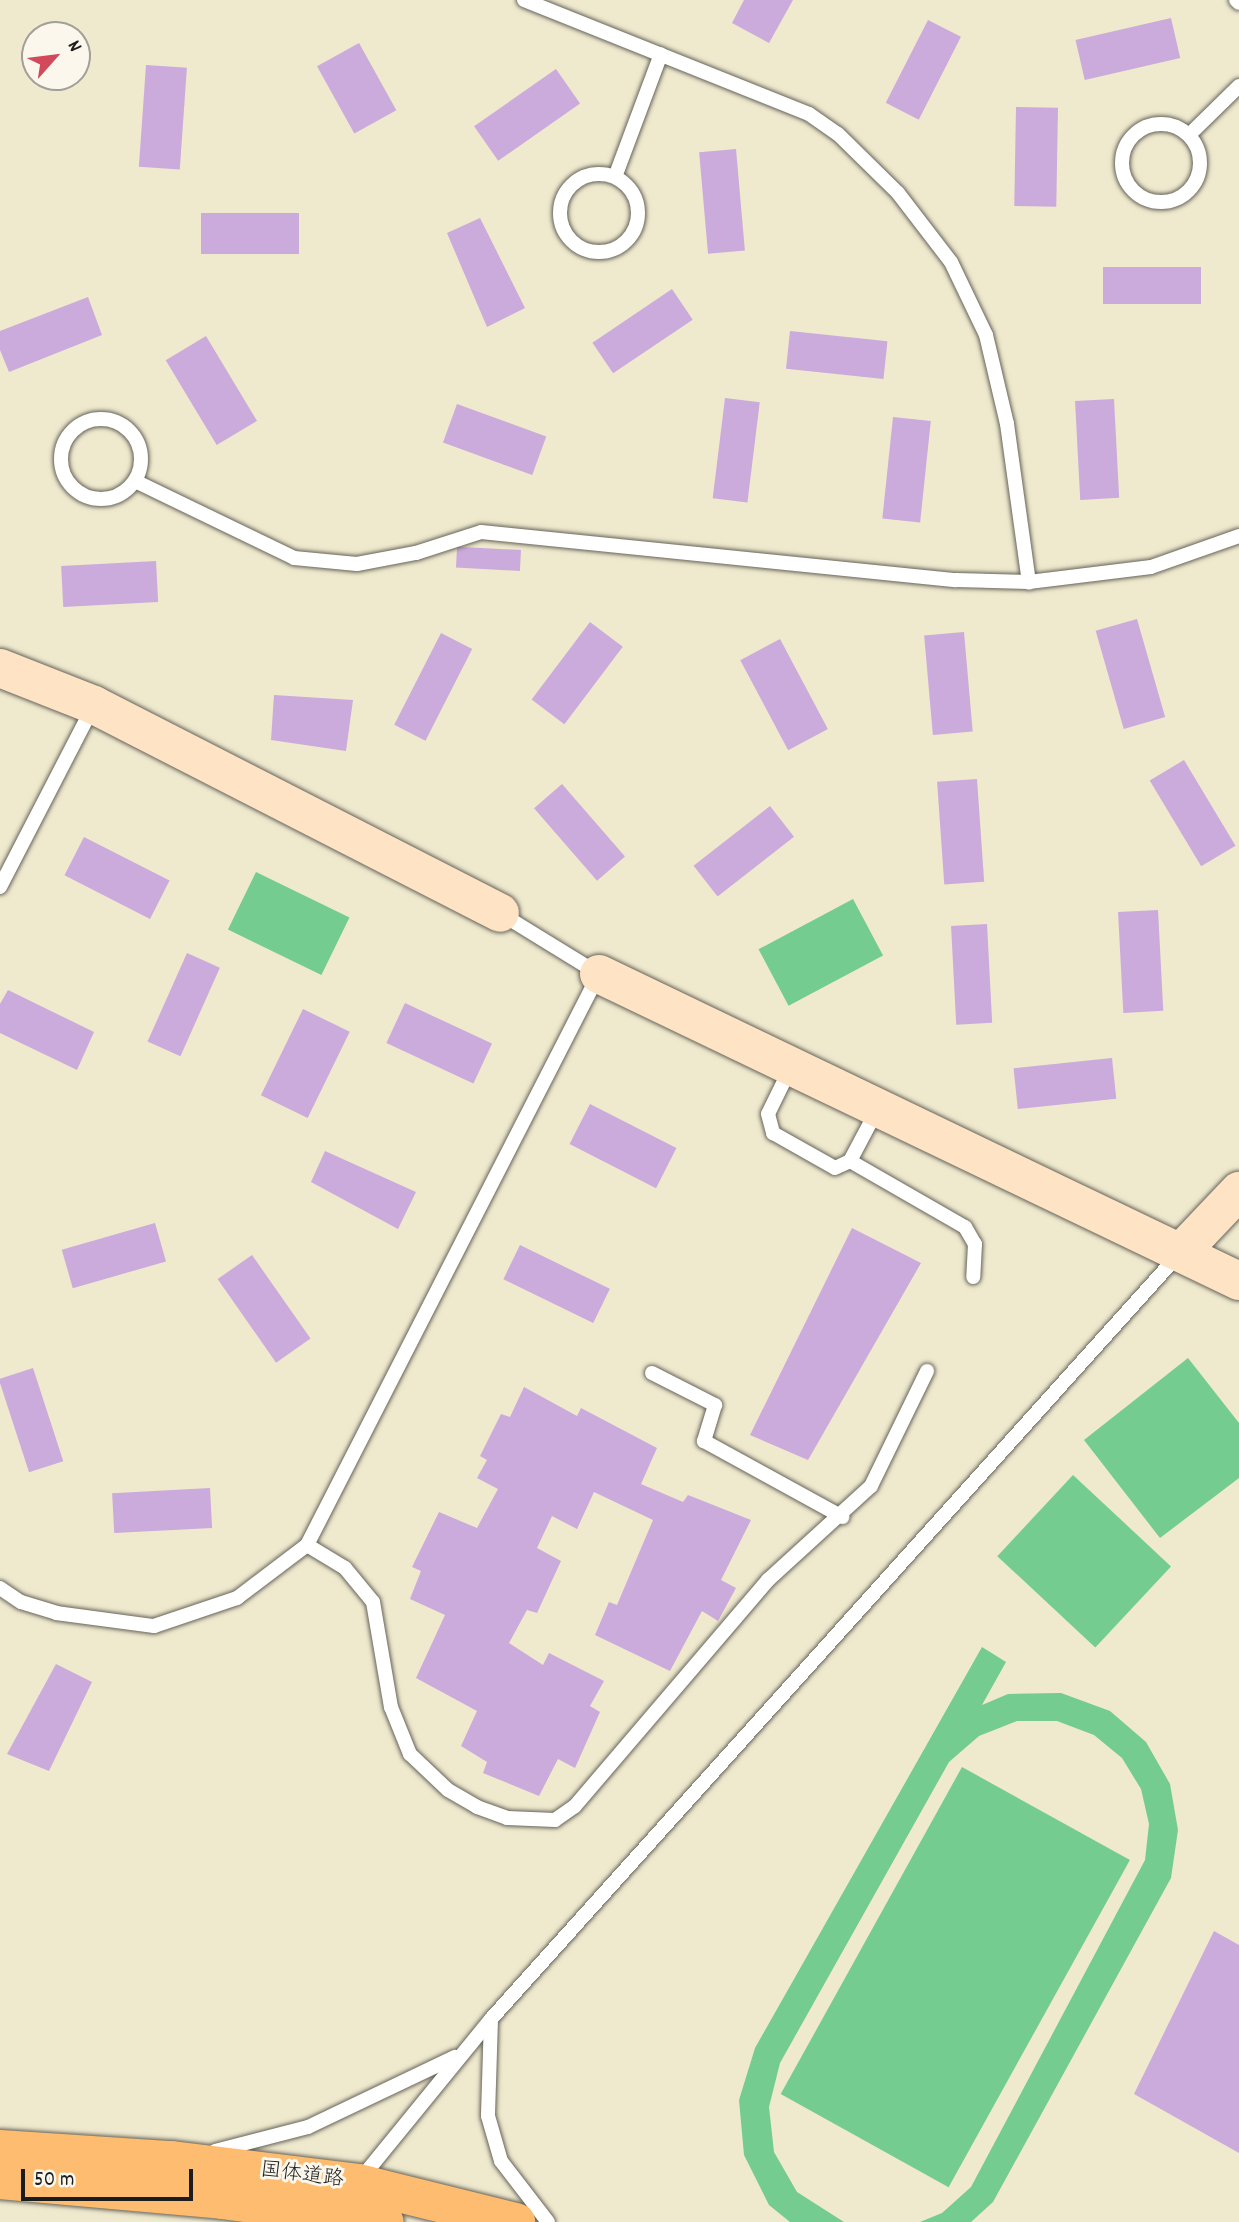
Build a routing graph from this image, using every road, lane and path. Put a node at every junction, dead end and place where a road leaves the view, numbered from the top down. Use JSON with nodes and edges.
{"nodes":[{"id":1,"x":524,"y":0,"type":"edge"},
{"id":2,"x":661,"y":54,"type":"junction"},
{"id":3,"x":1239,"y":86,"type":"edge"},
{"id":4,"x":1189,"y":135,"type":"junction"},
{"id":5,"x":615,"y":177,"type":"junction"},
{"id":6,"x":135,"y":481,"type":"junction"},
{"id":7,"x":1239,"y":536,"type":"edge"},
{"id":8,"x":1029,"y":582,"type":"junction"},
{"id":9,"x":0,"y":668,"type":"edge"},
{"id":10,"x":94,"y":705,"type":"junction"},
{"id":11,"x":0,"y":887,"type":"edge"},
{"id":12,"x":500,"y":913,"type":"joint"},
{"id":13,"x":599,"y":974,"type":"junction"},
{"id":14,"x":791,"y":1065,"type":"junction"},
{"id":15,"x":878,"y":1107,"type":"junction"},
{"id":16,"x":850,"y":1160,"type":"junction"},
{"id":17,"x":1239,"y":1191,"type":"edge"},
{"id":18,"x":1182,"y":1251,"type":"junction"},
{"id":19,"x":973,"y":1277,"type":"dead end"},
{"id":20,"x":1239,"y":1281,"type":"edge"},
{"id":21,"x":927,"y":1371,"type":"dead end"},
{"id":22,"x":652,"y":1373,"type":"dead end"},
{"id":23,"x":842,"y":1517,"type":"junction"},
{"id":24,"x":306,"y":1545,"type":"junction"},
{"id":25,"x":0,"y":1588,"type":"edge"},
{"id":26,"x":491,"y":2019,"type":"junction"},
{"id":27,"x":460,"y":2055,"type":"junction"},
{"id":28,"x":0,"y":2149,"type":"edge"},
{"id":29,"x":172,"y":2160,"type":"junction"},
{"id":30,"x":0,"y":2180,"type":"edge"},
{"id":31,"x":358,"y":2183,"type":"junction"},
{"id":32,"x":327,"y":2218,"type":"edge"},
{"id":33,"x":384,"y":2222,"type":"edge"},
{"id":34,"x":516,"y":2222,"type":"edge"},
{"id":35,"x":548,"y":2222,"type":"edge"}],
"edges":[{"from":1,"to":2,"type":"lane"},
{"from":2,"to":5,"type":"lane"},
{"from":2,"to":8,"type":"lane"},
{"from":3,"to":4,"type":"lane"},
{"from":4,"to":4,"type":"lane"},
{"from":5,"to":5,"type":"lane"},
{"from":6,"to":6,"type":"lane"},
{"from":6,"to":8,"type":"lane"},
{"from":7,"to":8,"type":"lane"},
{"from":9,"to":10,"type":"street"},
{"from":10,"to":11,"type":"lane"},
{"from":10,"to":12,"type":"street"},
{"from":12,"to":13,"type":"lane"},
{"from":13,"to":14,"type":"street"},
{"from":13,"to":24,"type":"lane"},
{"from":14,"to":15,"type":"street"},
{"from":14,"to":16,"type":"lane"},
{"from":15,"to":16,"type":"lane"},
{"from":15,"to":18,"type":"street"},
{"from":16,"to":19,"type":"lane"},
{"from":17,"to":18,"type":"street"},
{"from":18,"to":20,"type":"street"},
{"from":18,"to":26,"type":"lane"},
{"from":21,"to":23,"type":"lane"},
{"from":22,"to":23,"type":"lane"},
{"from":23,"to":24,"type":"lane"},
{"from":24,"to":25,"type":"lane"},
{"from":26,"to":27,"type":"lane"},
{"from":26,"to":35,"type":"lane"},
{"from":27,"to":29,"type":"lane"},
{"from":27,"to":31,"type":"lane"},
{"from":28,"to":29,"type":"main road","name":"国体道路"},
{"from":29,"to":31,"type":"main road","name":"国体道路"},
{"from":30,"to":32,"type":"main road","name":"国体道路"},
{"from":31,"to":32,"type":"street"},
{"from":31,"to":34,"type":"main road","name":"国体道路"},
{"from":32,"to":33,"type":"main road","name":"国体道路"}]}
